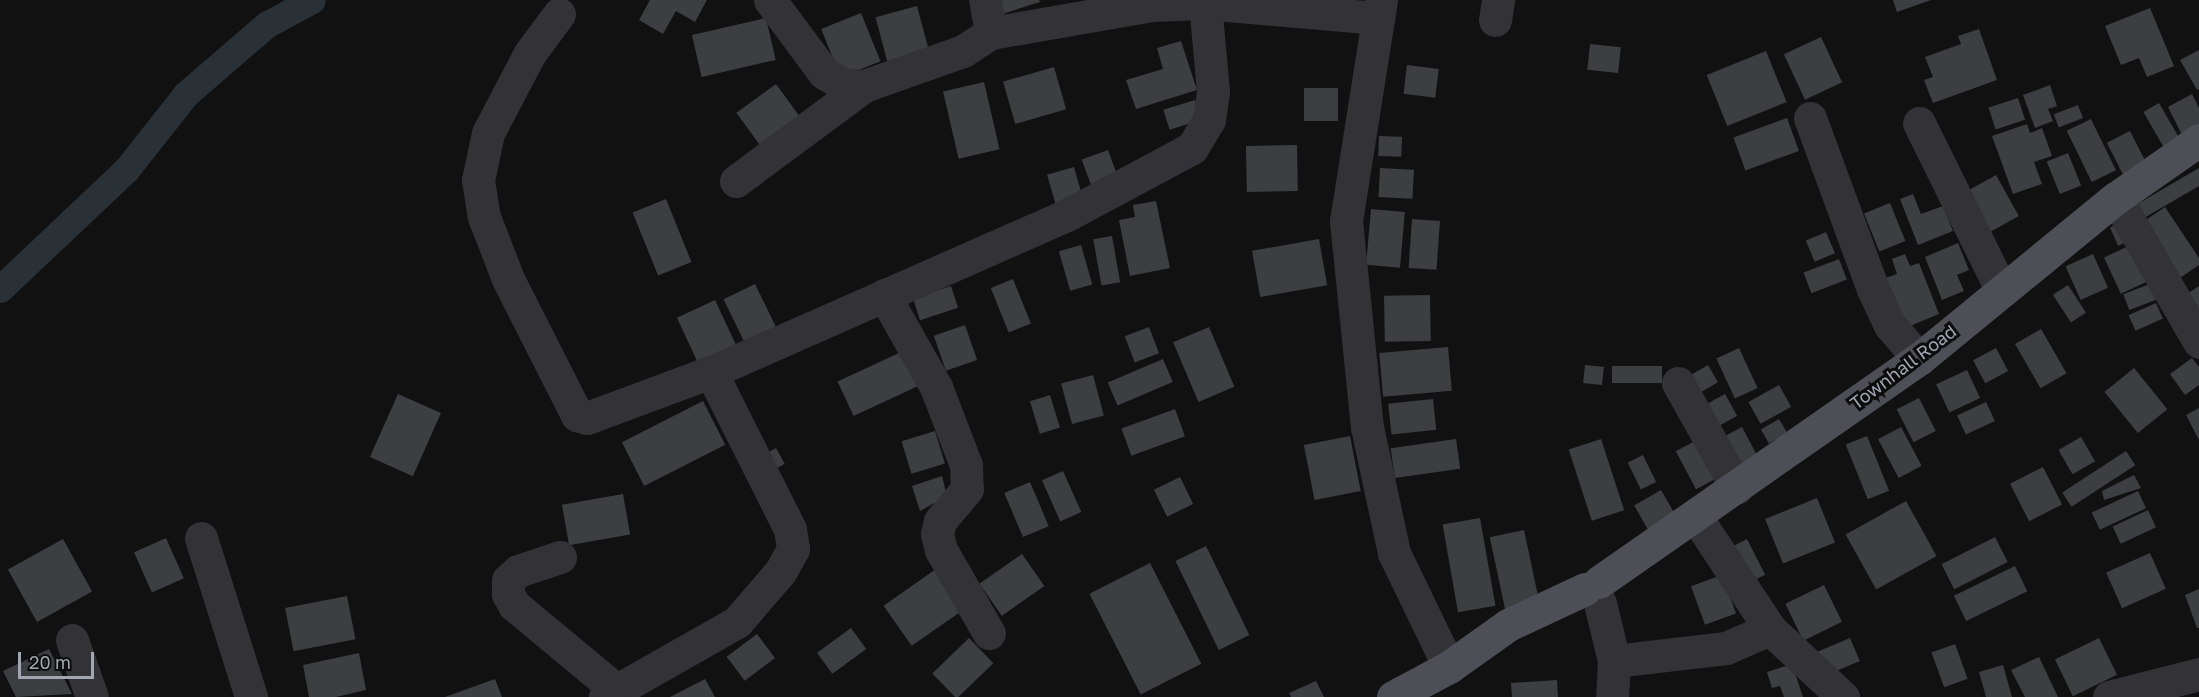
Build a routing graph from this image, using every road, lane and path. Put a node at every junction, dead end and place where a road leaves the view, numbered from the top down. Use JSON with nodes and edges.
{"nodes":[{"id":1,"x":770,"y":0,"type":"edge"},
{"id":2,"x":985,"y":0,"type":"edge"},
{"id":3,"x":1206,"y":3,"type":"junction"},
{"id":4,"x":1379,"y":9,"type":"edge"},
{"id":5,"x":559,"y":14,"type":"dead end"},
{"id":6,"x":991,"y":33,"type":"junction"},
{"id":7,"x":864,"y":86,"type":"junction"},
{"id":8,"x":1810,"y":118,"type":"dead end"},
{"id":9,"x":1919,"y":123,"type":"dead end"},
{"id":10,"x":2199,"y":140,"type":"edge"},
{"id":11,"x":736,"y":181,"type":"dead end"},
{"id":12,"x":2116,"y":198,"type":"junction"},
{"id":13,"x":2002,"y":291,"type":"junction"},
{"id":14,"x":884,"y":295,"type":"junction"},
{"id":15,"x":2199,"y":342,"type":"edge"},
{"id":16,"x":1919,"y":359,"type":"junction"},
{"id":17,"x":711,"y":372,"type":"junction"},
{"id":18,"x":1678,"y":383,"type":"dead end"},
{"id":19,"x":1737,"y":488,"type":"junction"},
{"id":20,"x":1696,"y":517,"type":"junction"},
{"id":21,"x":201,"y":538,"type":"dead end"},
{"id":22,"x":560,"y":557,"type":"dead end"},
{"id":23,"x":1595,"y":594,"type":"junction"},
{"id":24,"x":1770,"y":629,"type":"junction"},
{"id":25,"x":989,"y":633,"type":"dead end"},
{"id":26,"x":72,"y":640,"type":"dead end"},
{"id":27,"x":1614,"y":661,"type":"junction"},
{"id":28,"x":1449,"y":667,"type":"junction"},
{"id":29,"x":2199,"y":674,"type":"edge"},
{"id":30,"x":610,"y":693,"type":"edge"},
{"id":31,"x":92,"y":697,"type":"edge"},
{"id":32,"x":250,"y":697,"type":"edge"},
{"id":33,"x":1393,"y":697,"type":"edge"},
{"id":34,"x":1612,"y":697,"type":"edge"},
{"id":35,"x":1843,"y":697,"type":"edge"},
{"id":36,"x":2109,"y":697,"type":"edge"}],
"edges":[{"from":1,"to":7,"type":"street"},
{"from":2,"to":6,"type":"street"},
{"from":3,"to":4,"type":"street"},
{"from":3,"to":6,"type":"street"},
{"from":3,"to":14,"type":"street"},
{"from":4,"to":28,"type":"street"},
{"from":5,"to":17,"type":"street"},
{"from":6,"to":7,"type":"street"},
{"from":7,"to":11,"type":"street"},
{"from":8,"to":16,"type":"street"},
{"from":9,"to":13,"type":"street"},
{"from":10,"to":12,"type":"main road","name":"Townhall Road"},
{"from":12,"to":13,"type":"main road","name":"Townhall Road"},
{"from":12,"to":15,"type":"street"},
{"from":13,"to":16,"type":"main road","name":"Townhall Road"},
{"from":14,"to":17,"type":"street"},
{"from":14,"to":25,"type":"street"},
{"from":16,"to":19,"type":"main road","name":"Townhall Road"},
{"from":17,"to":30,"type":"street"},
{"from":18,"to":19,"type":"street"},
{"from":19,"to":20,"type":"main road","name":"Townhall Road"},
{"from":20,"to":23,"type":"main road","name":"Townhall Road"},
{"from":20,"to":24,"type":"street"},
{"from":21,"to":32,"type":"street"},
{"from":22,"to":30,"type":"street"},
{"from":23,"to":27,"type":"street"},
{"from":23,"to":28,"type":"main road","name":"Townhall Road"},
{"from":24,"to":27,"type":"street"},
{"from":24,"to":35,"type":"street"},
{"from":26,"to":31,"type":"street"},
{"from":27,"to":34,"type":"street"},
{"from":28,"to":33,"type":"main road","name":"Townhall Road"},
{"from":29,"to":36,"type":"street"}]}
